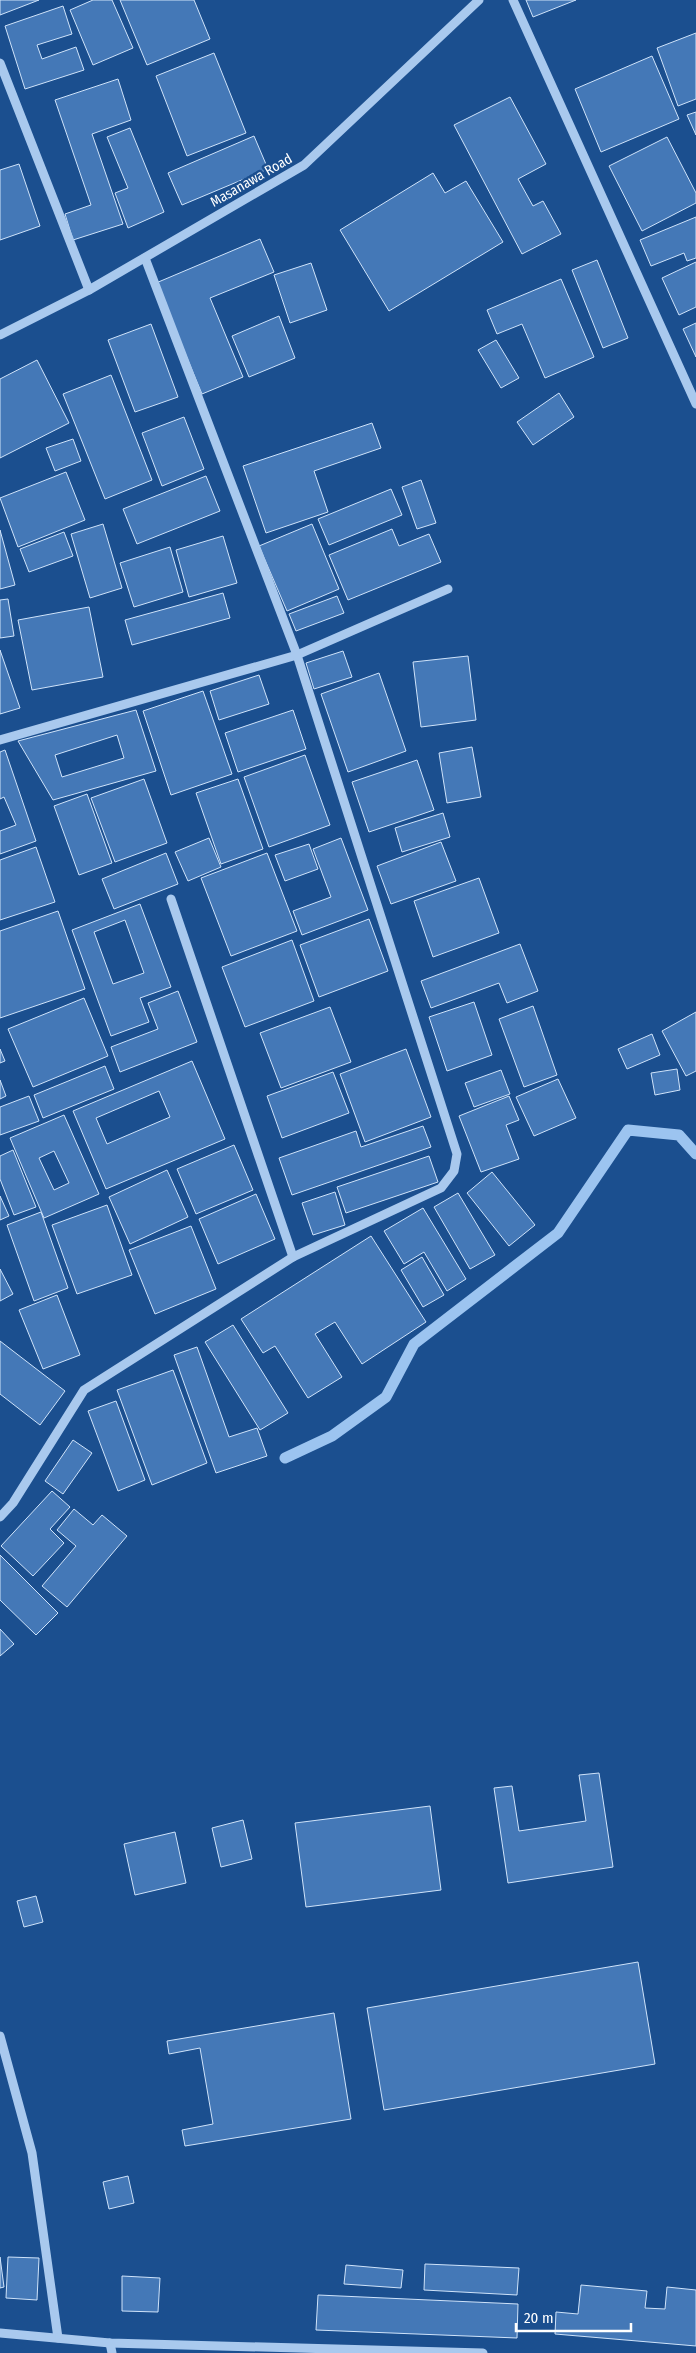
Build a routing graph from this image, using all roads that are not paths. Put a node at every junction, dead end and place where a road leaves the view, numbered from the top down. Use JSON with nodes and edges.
{"nodes":[{"id":1,"x":479,"y":0,"type":"edge"},
{"id":2,"x":513,"y":0,"type":"edge"},
{"id":3,"x":0,"y":63,"type":"edge"},
{"id":4,"x":145,"y":258,"type":"junction"},
{"id":5,"x":89,"y":290,"type":"junction"},
{"id":6,"x":0,"y":335,"type":"edge"},
{"id":7,"x":696,"y":404,"type":"edge"},
{"id":8,"x":448,"y":589,"type":"dead end"},
{"id":9,"x":297,"y":655,"type":"junction"},
{"id":10,"x":0,"y":740,"type":"edge"},
{"id":11,"x":171,"y":898,"type":"dead end"},
{"id":12,"x":293,"y":1257,"type":"junction"},
{"id":13,"x":0,"y":1517,"type":"edge"},
{"id":14,"x":0,"y":2036,"type":"edge"},
{"id":15,"x":0,"y":2333,"type":"edge"},
{"id":16,"x":58,"y":2338,"type":"junction"},
{"id":17,"x":110,"y":2343,"type":"junction"},
{"id":18,"x":112,"y":2353,"type":"edge"},
{"id":19,"x":483,"y":2353,"type":"edge"}],
"edges":[{"from":1,"to":4,"type":"street","name":"Masanawa Road"},
{"from":2,"to":7,"type":"street"},
{"from":3,"to":5,"type":"street"},
{"from":4,"to":5,"type":"street","name":"Masanawa Road"},
{"from":4,"to":9,"type":"street"},
{"from":5,"to":6,"type":"street","name":"Masanawa Road"},
{"from":8,"to":9,"type":"street"},
{"from":9,"to":10,"type":"street"},
{"from":9,"to":12,"type":"street"},
{"from":11,"to":12,"type":"street"},
{"from":12,"to":13,"type":"street"},
{"from":14,"to":16,"type":"street"},
{"from":15,"to":16,"type":"street"},
{"from":16,"to":17,"type":"street"},
{"from":17,"to":18,"type":"street"},
{"from":17,"to":19,"type":"street"}]}
